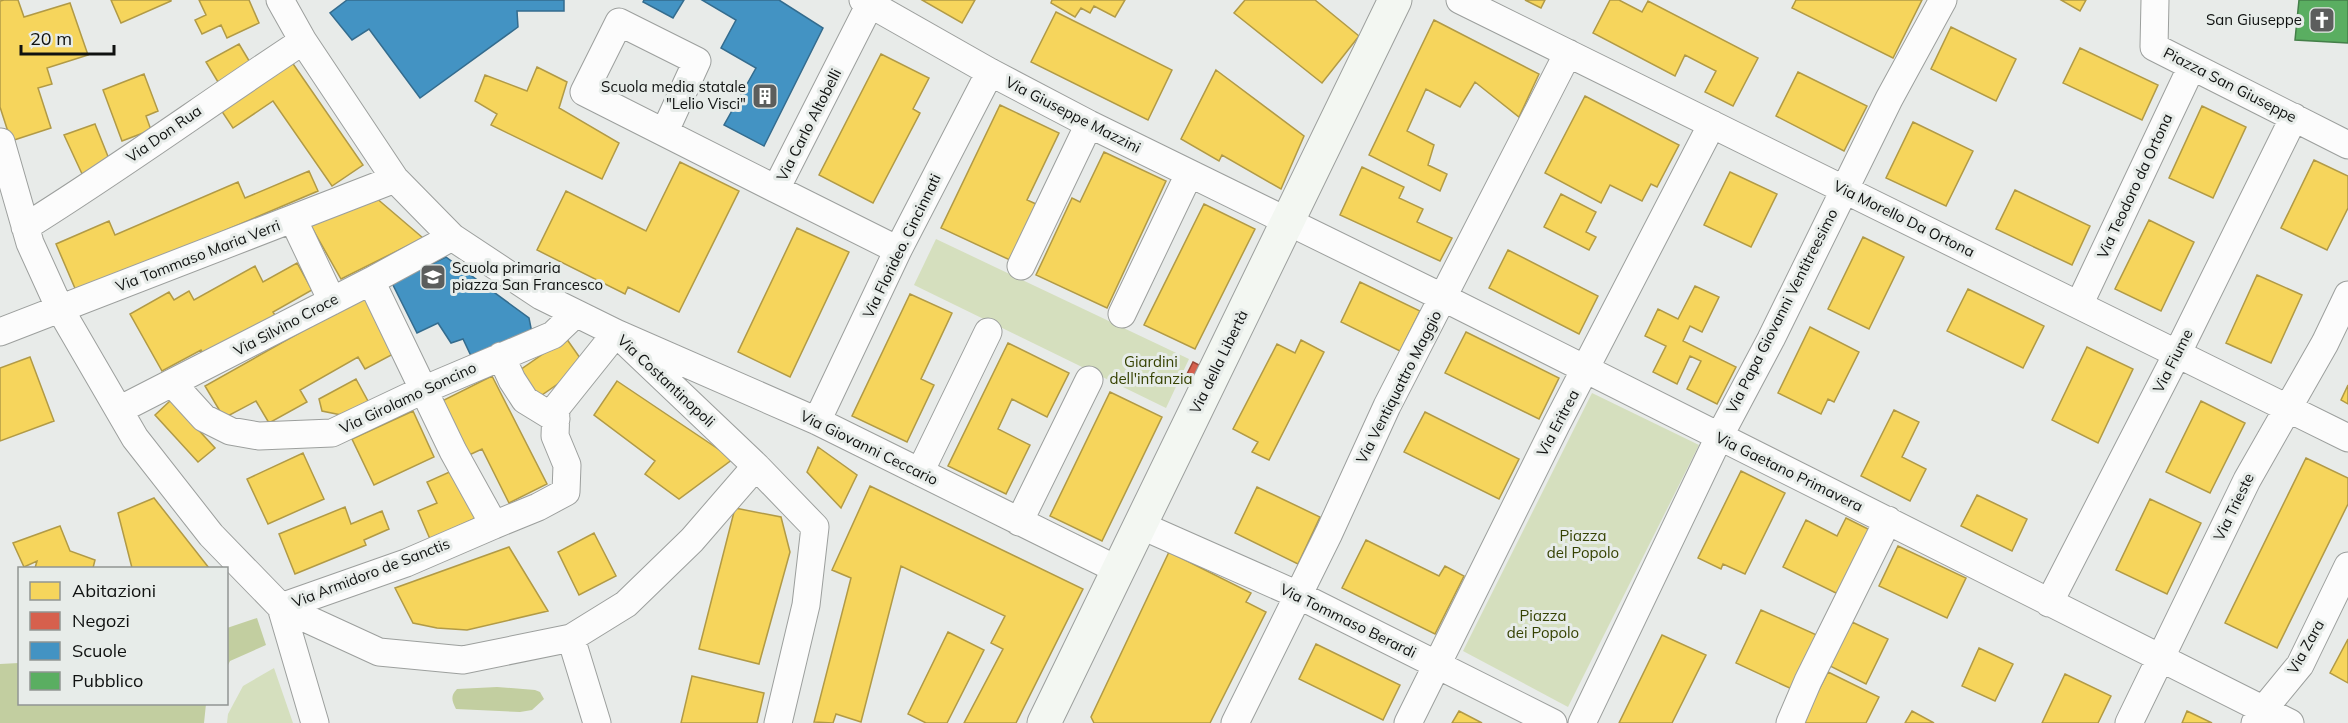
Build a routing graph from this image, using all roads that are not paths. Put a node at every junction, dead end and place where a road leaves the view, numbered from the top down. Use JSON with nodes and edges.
{"nodes":[{"id":1,"x":280,"y":0,"type":"edge"},
{"id":2,"x":1395,"y":0,"type":"edge"},
{"id":3,"x":1460,"y":0,"type":"edge"},
{"id":4,"x":1943,"y":0,"type":"edge"},
{"id":5,"x":2154,"y":0,"type":"edge"},
{"id":6,"x":867,"y":2,"type":"edge"},
{"id":7,"x":303,"y":41,"type":"junction"},
{"id":8,"x":1568,"y":53,"type":"junction"},
{"id":9,"x":2191,"y":68,"type":"junction"},
{"id":10,"x":990,"y":72,"type":"junction"},
{"id":11,"x":2294,"y":117,"type":"junction"},
{"id":12,"x":1089,"y":124,"type":"junction"},
{"id":13,"x":1712,"y":124,"type":"junction"},
{"id":14,"x":665,"y":131,"type":"dead end"},
{"id":15,"x":1,"y":142,"type":"edge"},
{"id":16,"x":2348,"y":145,"type":"edge"},
{"id":17,"x":1189,"y":174,"type":"junction"},
{"id":18,"x":395,"y":179,"type":"junction"},
{"id":19,"x":776,"y":189,"type":"junction"},
{"id":20,"x":1843,"y":189,"type":"junction"},
{"id":21,"x":293,"y":219,"type":"junction"},
{"id":22,"x":1288,"y":222,"type":"junction"},
{"id":23,"x":25,"y":227,"type":"junction"},
{"id":24,"x":452,"y":237,"type":"junction"},
{"id":25,"x":898,"y":250,"type":"junction"},
{"id":26,"x":1022,"y":266,"type":"dead end"},
{"id":27,"x":371,"y":281,"type":"junction"},
{"id":28,"x":2348,"y":296,"type":"edge"},
{"id":29,"x":1444,"y":298,"type":"junction"},
{"id":30,"x":332,"y":301,"type":"junction"},
{"id":31,"x":2079,"y":305,"type":"junction"},
{"id":32,"x":60,"y":309,"type":"junction"},
{"id":33,"x":574,"y":314,"type":"junction"},
{"id":34,"x":1122,"y":314,"type":"dead end"},
{"id":35,"x":0,"y":332,"type":"edge"},
{"id":36,"x":987,"y":332,"type":"dead end"},
{"id":37,"x":616,"y":333,"type":"junction"},
{"id":38,"x":2177,"y":354,"type":"junction"},
{"id":39,"x":501,"y":356,"type":"junction"},
{"id":40,"x":1586,"y":370,"type":"junction"},
{"id":41,"x":1089,"y":380,"type":"dead end"},
{"id":42,"x":173,"y":384,"type":"junction"},
{"id":43,"x":423,"y":390,"type":"junction"},
{"id":44,"x":2288,"y":408,"type":"junction"},
{"id":45,"x":119,"y":410,"type":"junction"},
{"id":46,"x":556,"y":419,"type":"junction"},
{"id":47,"x":818,"y":421,"type":"junction"},
{"id":48,"x":1719,"y":437,"type":"junction"},
{"id":49,"x":2348,"y":438,"type":"edge"},
{"id":50,"x":756,"y":466,"type":"junction"},
{"id":51,"x":920,"y":472,"type":"junction"},
{"id":52,"x":1888,"y":520,"type":"junction"},
{"id":53,"x":1019,"y":522,"type":"junction"},
{"id":54,"x":494,"y":525,"type":"junction"},
{"id":55,"x":1140,"y":525,"type":"junction"},
{"id":56,"x":2348,"y":566,"type":"edge"},
{"id":57,"x":1118,"y":570,"type":"junction"},
{"id":58,"x":1298,"y":595,"type":"junction"},
{"id":59,"x":2049,"y":603,"type":"junction"},
{"id":60,"x":281,"y":607,"type":"junction"},
{"id":61,"x":571,"y":638,"type":"junction"},
{"id":62,"x":2162,"y":658,"type":"junction"},
{"id":63,"x":1438,"y":666,"type":"junction"},
{"id":64,"x":2259,"y":716,"type":"edge"},
{"id":65,"x":315,"y":723,"type":"edge"},
{"id":66,"x":597,"y":723,"type":"edge"},
{"id":67,"x":778,"y":723,"type":"edge"},
{"id":68,"x":1044,"y":723,"type":"edge"},
{"id":69,"x":1235,"y":723,"type":"edge"},
{"id":70,"x":1408,"y":723,"type":"edge"},
{"id":71,"x":1553,"y":723,"type":"edge"},
{"id":72,"x":1582,"y":723,"type":"edge"},
{"id":73,"x":1790,"y":723,"type":"edge"},
{"id":74,"x":2129,"y":723,"type":"edge"},
{"id":75,"x":2290,"y":723,"type":"edge"}],
"edges":[{"from":1,"to":7,"type":"street","name":"Via Costantinopoli"},
{"from":2,"to":22,"type":"main road","name":"Via della Libertà"},
{"from":3,"to":8,"type":"street","name":"Via Morello Da Ortona"},
{"from":4,"to":20,"type":"street","name":"Via Papa Giovanni Ventitreesimo"},
{"from":5,"to":9,"type":"street","name":"Piazza San Giuseppe"},
{"from":6,"to":10,"type":"street","name":"Via Giuseppe Mazzini"},
{"from":6,"to":19,"type":"street","name":"Via Carlo Altobelli"},
{"from":7,"to":18,"type":"street","name":"Via Costantinopoli"},
{"from":7,"to":23,"type":"street","name":"Via Don Rua"},
{"from":8,"to":13,"type":"street","name":"Via Morello Da Ortona"},
{"from":8,"to":29,"type":"street","name":"Via Ventiquattro Maggio"},
{"from":9,"to":11,"type":"street","name":"Piazza San Giuseppe"},
{"from":9,"to":31,"type":"street","name":"Via Teodoro da Ortona"},
{"from":10,"to":12,"type":"street","name":"Via Giuseppe Mazzini"},
{"from":10,"to":25,"type":"street","name":"Via Florideo. Cincinnati"},
{"from":11,"to":16,"type":"street","name":"Piazza San Giuseppe"},
{"from":11,"to":38,"type":"street","name":"Via Fiume"},
{"from":12,"to":17,"type":"street","name":"Via Giuseppe Mazzini"},
{"from":12,"to":26,"type":"street"},
{"from":13,"to":20,"type":"street","name":"Via Morello Da Ortona"},
{"from":13,"to":40,"type":"street","name":"Via Eritrea"},
{"from":14,"to":19,"type":"street"},
{"from":15,"to":23,"type":"street"},
{"from":17,"to":22,"type":"street","name":"Via Giuseppe Mazzini"},
{"from":17,"to":34,"type":"street"},
{"from":18,"to":21,"type":"street","name":"Via Tommaso Maria Verri"},
{"from":18,"to":24,"type":"street","name":"Via Costantinopoli"},
{"from":19,"to":25,"type":"street","name":"Via Carlo Altobelli"},
{"from":20,"to":31,"type":"street","name":"Via Morello Da Ortona"},
{"from":20,"to":48,"type":"street","name":"Via Papa Giovanni Ventitreesimo"},
{"from":21,"to":30,"type":"street"},
{"from":21,"to":32,"type":"street","name":"Via Tommaso Maria Verri"},
{"from":22,"to":29,"type":"street","name":"Via Gaetano Primavera"},
{"from":22,"to":55,"type":"main road","name":"Via della Libertà"},
{"from":23,"to":32,"type":"street"},
{"from":24,"to":27,"type":"street","name":"Via Silvino Croce"},
{"from":24,"to":33,"type":"street","name":"Via Costantinopoli"},
{"from":25,"to":47,"type":"street","name":"Via Florideo. Cincinnati"},
{"from":27,"to":30,"type":"street","name":"Via Silvino Croce"},
{"from":27,"to":43,"type":"street"},
{"from":28,"to":44,"type":"street","name":"Via Trieste"},
{"from":29,"to":40,"type":"street","name":"Via Gaetano Primavera"},
{"from":29,"to":58,"type":"street","name":"Via Ventiquattro Maggio"},
{"from":30,"to":42,"type":"street","name":"Via Silvino Croce"},
{"from":31,"to":38,"type":"street","name":"Via Morello Da Ortona"},
{"from":32,"to":35,"type":"street","name":"Via Tommaso Maria Verri"},
{"from":32,"to":45,"type":"street"},
{"from":33,"to":37,"type":"street","name":"Via Costantinopoli"},
{"from":33,"to":39,"type":"street","name":"Via Girolamo Soncino"},
{"from":36,"to":51,"type":"street"},
{"from":37,"to":46,"type":"street"},
{"from":37,"to":47,"type":"street","name":"Via Giovanni Ceccario"},
{"from":37,"to":50,"type":"street","name":"Via Costantinopoli"},
{"from":38,"to":44,"type":"street","name":"Via Morello Da Ortona"},
{"from":38,"to":59,"type":"street","name":"Via Fiume"},
{"from":39,"to":43,"type":"street","name":"Via Girolamo Soncino"},
{"from":39,"to":46,"type":"street"},
{"from":40,"to":48,"type":"street","name":"Via Gaetano Primavera"},
{"from":40,"to":63,"type":"street","name":"Via Eritrea"},
{"from":41,"to":53,"type":"street"},
{"from":42,"to":43,"type":"street","name":"Via Girolamo Soncino"},
{"from":42,"to":45,"type":"street","name":"Via Silvino Croce"},
{"from":43,"to":54,"type":"street"},
{"from":44,"to":49,"type":"street","name":"Via Morello Da Ortona"},
{"from":44,"to":62,"type":"street","name":"Via Trieste"},
{"from":45,"to":60,"type":"street"},
{"from":46,"to":54,"type":"street","name":"Via Armidoro de Sanctis"},
{"from":47,"to":51,"type":"street","name":"Via Giovanni Ceccario"},
{"from":48,"to":52,"type":"street","name":"Via Gaetano Primavera"},
{"from":48,"to":72,"type":"street","name":"Via Papa Giovanni Ventitreesimo"},
{"from":50,"to":61,"type":"street"},
{"from":50,"to":67,"type":"street","name":"Via Costantinopoli"},
{"from":51,"to":53,"type":"street","name":"Via Giovanni Ceccario"},
{"from":52,"to":59,"type":"street","name":"Via Gaetano Primavera"},
{"from":52,"to":73,"type":"street"},
{"from":53,"to":57,"type":"street","name":"Via Giovanni Ceccario"},
{"from":54,"to":60,"type":"street","name":"Via Armidoro de Sanctis"},
{"from":55,"to":57,"type":"main road","name":"Via della Libertà"},
{"from":55,"to":58,"type":"street","name":"Via Tommaso Berardi"},
{"from":56,"to":64,"type":"street","name":"Via Zara"},
{"from":57,"to":68,"type":"main road","name":"Via della Libertà"},
{"from":58,"to":63,"type":"street","name":"Via Tommaso Berardi"},
{"from":58,"to":69,"type":"street","name":"Via Ventiquattro Maggio"},
{"from":59,"to":62,"type":"street","name":"Via Gaetano Primavera"},
{"from":60,"to":61,"type":"street"},
{"from":60,"to":65,"type":"street"},
{"from":61,"to":66,"type":"street"},
{"from":62,"to":64,"type":"street","name":"Via Gaetano Primavera"},
{"from":62,"to":74,"type":"street","name":"Via Trieste"},
{"from":63,"to":70,"type":"street","name":"Via Eritrea"},
{"from":63,"to":71,"type":"street","name":"Via Tommaso Berardi"},
{"from":64,"to":75,"type":"street","name":"Via Gaetano Primavera"}]}
